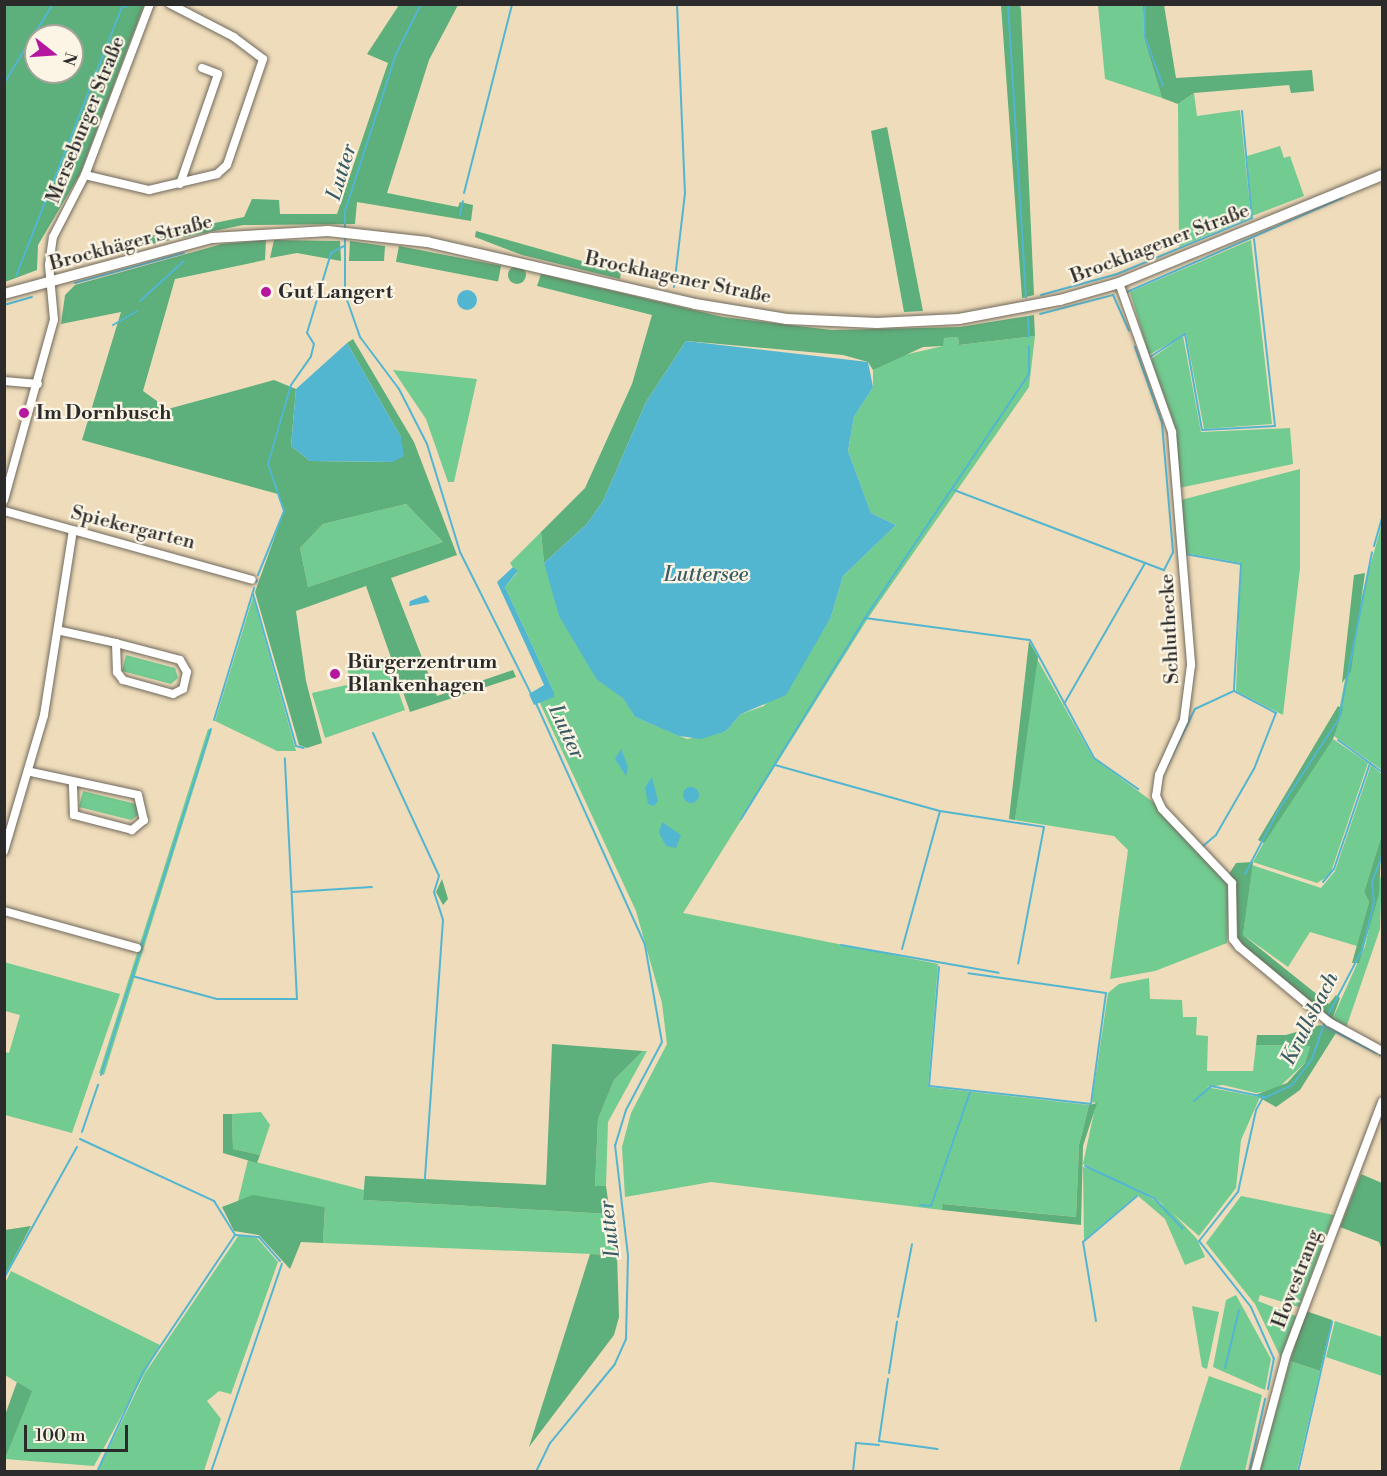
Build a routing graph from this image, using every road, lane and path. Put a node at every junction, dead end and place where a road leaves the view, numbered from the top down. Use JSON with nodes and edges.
{"nodes":[{"id":1,"x":150,"y":4,"type":"edge"},
{"id":2,"x":170,"y":4,"type":"edge"},
{"id":3,"x":202,"y":68,"type":"dead end"},
{"id":4,"x":85,"y":175,"type":"junction"},
{"id":5,"x":1383,"y":175,"type":"edge"},
{"id":6,"x":180,"y":184,"type":"junction"},
{"id":7,"x":552,"y":270,"type":"joint"},
{"id":8,"x":51,"y":282,"type":"junction"},
{"id":9,"x":1119,"y":283,"type":"junction"},
{"id":10,"x":4,"y":294,"type":"edge"},
{"id":11,"x":4,"y":381,"type":"edge"},
{"id":12,"x":38,"y":384,"type":"junction"},
{"id":13,"x":4,"y":500,"type":"edge"},
{"id":14,"x":4,"y":511,"type":"edge"},
{"id":15,"x":73,"y":530,"type":"junction"},
{"id":16,"x":252,"y":580,"type":"dead end"},
{"id":17,"x":61,"y":631,"type":"junction"},
{"id":18,"x":116,"y":643,"type":"junction"},
{"id":19,"x":31,"y":772,"type":"junction"},
{"id":20,"x":73,"y":782,"type":"junction"},
{"id":21,"x":4,"y":851,"type":"edge"},
{"id":22,"x":4,"y":911,"type":"edge"},
{"id":23,"x":137,"y":948,"type":"dead end"},
{"id":24,"x":1383,"y":1051,"type":"edge"},
{"id":25,"x":1383,"y":1102,"type":"edge"},
{"id":26,"x":1255,"y":1472,"type":"edge"}],
"edges":[{"from":1,"to":4,"type":"street","name":"Merseburger Straße"},
{"from":2,"to":6,"type":"street"},
{"from":3,"to":6,"type":"street"},
{"from":4,"to":6,"type":"street"},
{"from":4,"to":8,"type":"street","name":"Merseburger Straße"},
{"from":5,"to":9,"type":"main road","name":"Brockhagener Straße"},
{"from":7,"to":8,"type":"main road","name":"Brockhäger Straße"},
{"from":7,"to":9,"type":"main road","name":"Brockhagener Straße"},
{"from":8,"to":10,"type":"main road","name":"Brockhäger Straße"},
{"from":8,"to":12,"type":"street","name":"Merseburger Straße"},
{"from":9,"to":24,"type":"street","name":"Schluthecke"},
{"from":11,"to":12,"type":"street"},
{"from":12,"to":13,"type":"street","name":"Merseburger Straße"},
{"from":14,"to":15,"type":"street","name":"Spiekergarten"},
{"from":15,"to":16,"type":"street","name":"Spiekergarten"},
{"from":15,"to":17,"type":"street"},
{"from":17,"to":18,"type":"street"},
{"from":17,"to":19,"type":"street"},
{"from":18,"to":18,"type":"street"},
{"from":19,"to":20,"type":"street"},
{"from":19,"to":21,"type":"street"},
{"from":20,"to":20,"type":"street"},
{"from":22,"to":23,"type":"street"},
{"from":25,"to":26,"type":"street","name":"Hovestrang"}]}
